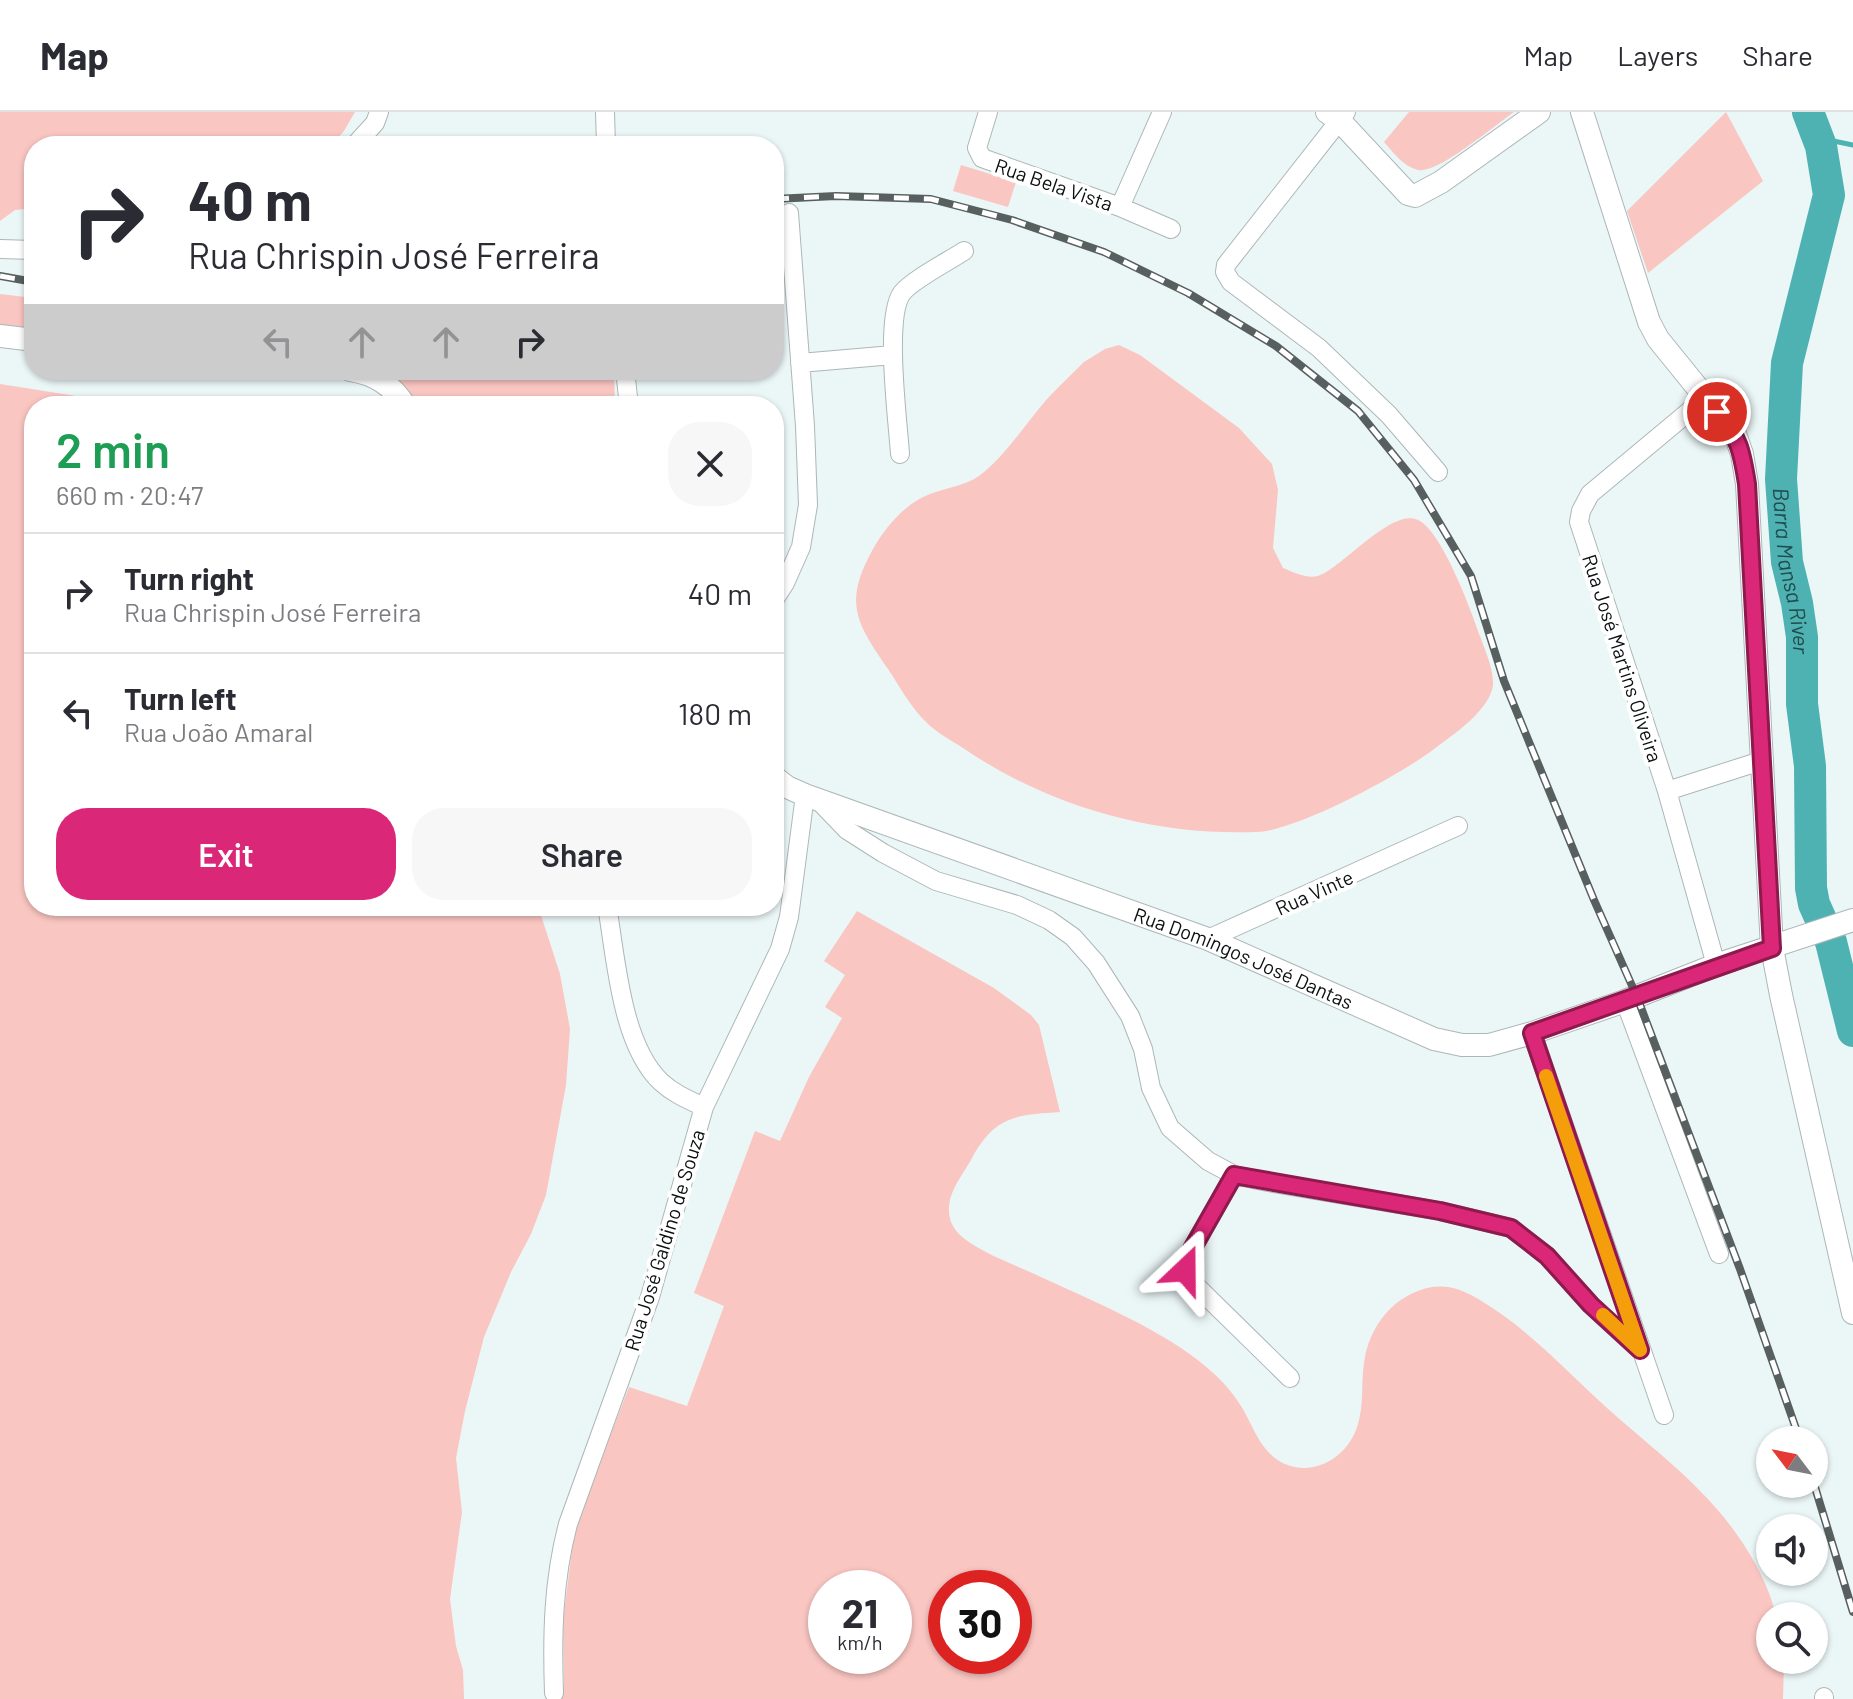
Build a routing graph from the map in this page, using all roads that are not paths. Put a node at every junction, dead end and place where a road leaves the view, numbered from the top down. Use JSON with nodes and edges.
{"nodes":[{"id":1,"x":379,"y":112,"type":"edge"},
{"id":2,"x":605,"y":112,"type":"edge"},
{"id":3,"x":988,"y":112,"type":"edge"},
{"id":4,"x":1162,"y":112,"type":"edge"},
{"id":5,"x":1539,"y":112,"type":"edge"},
{"id":6,"x":1569,"y":112,"type":"edge"},
{"id":7,"x":1338,"y":115,"type":"edge"},
{"id":8,"x":1585,"y":118,"type":"edge"},
{"id":9,"x":363,"y":136,"type":"edge"},
{"id":10,"x":606,"y":136,"type":"edge"},
{"id":11,"x":1120,"y":207,"type":"junction"},
{"id":12,"x":789,"y":213,"type":"dead end"},
{"id":13,"x":1171,"y":229,"type":"dead end"},
{"id":14,"x":0,"y":249,"type":"edge"},
{"id":15,"x":24,"y":250,"type":"edge"},
{"id":16,"x":964,"y":251,"type":"dead end"},
{"id":17,"x":0,"y":336,"type":"edge"},
{"id":18,"x":24,"y":339,"type":"edge"},
{"id":19,"x":893,"y":355,"type":"junction"},
{"id":20,"x":800,"y":363,"type":"junction"},
{"id":21,"x":381,"y":380,"type":"edge"},
{"id":22,"x":398,"y":396,"type":"edge"},
{"id":23,"x":1704,"y":399,"type":"junction"},
{"id":24,"x":900,"y":454,"type":"dead end"},
{"id":25,"x":1438,"y":472,"type":"dead end"},
{"id":26,"x":784,"y":585,"type":"edge"},
{"id":27,"x":1764,"y":760,"type":"junction"},
{"id":28,"x":784,"y":785,"type":"edge"},
{"id":29,"x":1667,"y":791,"type":"junction"},
{"id":30,"x":811,"y":797,"type":"junction"},
{"id":31,"x":1458,"y":826,"type":"dead end"},
{"id":32,"x":609,"y":916,"type":"edge"},
{"id":33,"x":1853,"y":920,"type":"edge"},
{"id":34,"x":1208,"y":939,"type":"junction"},
{"id":35,"x":1772,"y":948,"type":"junction"},
{"id":36,"x":1716,"y":965,"type":"junction"},
{"id":37,"x":1625,"y":1001,"type":"junction"},
{"id":38,"x":1532,"y":1033,"type":"junction"},
{"id":39,"x":704,"y":1107,"type":"junction"},
{"id":40,"x":1234,"y":1175,"type":"junction"},
{"id":41,"x":1719,"y":1254,"type":"dead end"},
{"id":42,"x":1853,"y":1313,"type":"edge"},
{"id":43,"x":1640,"y":1350,"type":"junction"},
{"id":44,"x":1290,"y":1378,"type":"dead end"},
{"id":45,"x":1664,"y":1415,"type":"dead end"},
{"id":46,"x":554,"y":1693,"type":"dead end"}],
"edges":[{"from":1,"to":9,"type":"street"},
{"from":2,"to":10,"type":"street"},
{"from":3,"to":11,"type":"street","name":"Rua Bela Vista"},
{"from":4,"to":11,"type":"street"},
{"from":5,"to":7,"type":"street"},
{"from":6,"to":8,"type":"street"},
{"from":7,"to":25,"type":"street"},
{"from":8,"to":23,"type":"street"},
{"from":11,"to":13,"type":"street","name":"Rua Bela Vista"},
{"from":12,"to":20,"type":"street"},
{"from":14,"to":15,"type":"street"},
{"from":16,"to":19,"type":"street"},
{"from":17,"to":18,"type":"street"},
{"from":19,"to":20,"type":"street"},
{"from":19,"to":24,"type":"street"},
{"from":20,"to":26,"type":"street"},
{"from":21,"to":22,"type":"street"},
{"from":23,"to":27,"type":"street"},
{"from":23,"to":29,"type":"street","name":"Rua José Martins Oliveira"},
{"from":27,"to":29,"type":"street"},
{"from":27,"to":35,"type":"street"},
{"from":28,"to":30,"type":"street","name":"Rua Domingos José Dantas"},
{"from":29,"to":36,"type":"street","name":"Rua José Martins Oliveira"},
{"from":30,"to":34,"type":"street","name":"Rua Domingos José Dantas"},
{"from":30,"to":39,"type":"street","name":"Rua José Galdino de Souza"},
{"from":30,"to":40,"type":"street"},
{"from":31,"to":34,"type":"street","name":"Rua Vinte"},
{"from":32,"to":39,"type":"street"},
{"from":33,"to":35,"type":"street","name":"Rua Domingos José Dantas"},
{"from":34,"to":38,"type":"street","name":"Rua Domingos José Dantas"},
{"from":35,"to":36,"type":"street","name":"Rua Domingos José Dantas"},
{"from":35,"to":42,"type":"street"},
{"from":36,"to":37,"type":"street","name":"Rua Domingos José Dantas"},
{"from":37,"to":38,"type":"street","name":"Rua Domingos José Dantas"},
{"from":37,"to":41,"type":"street"},
{"from":38,"to":43,"type":"street"},
{"from":39,"to":46,"type":"street","name":"Rua José Galdino de Souza"},
{"from":40,"to":43,"type":"street"},
{"from":40,"to":44,"type":"street"},
{"from":43,"to":45,"type":"street"}]}
